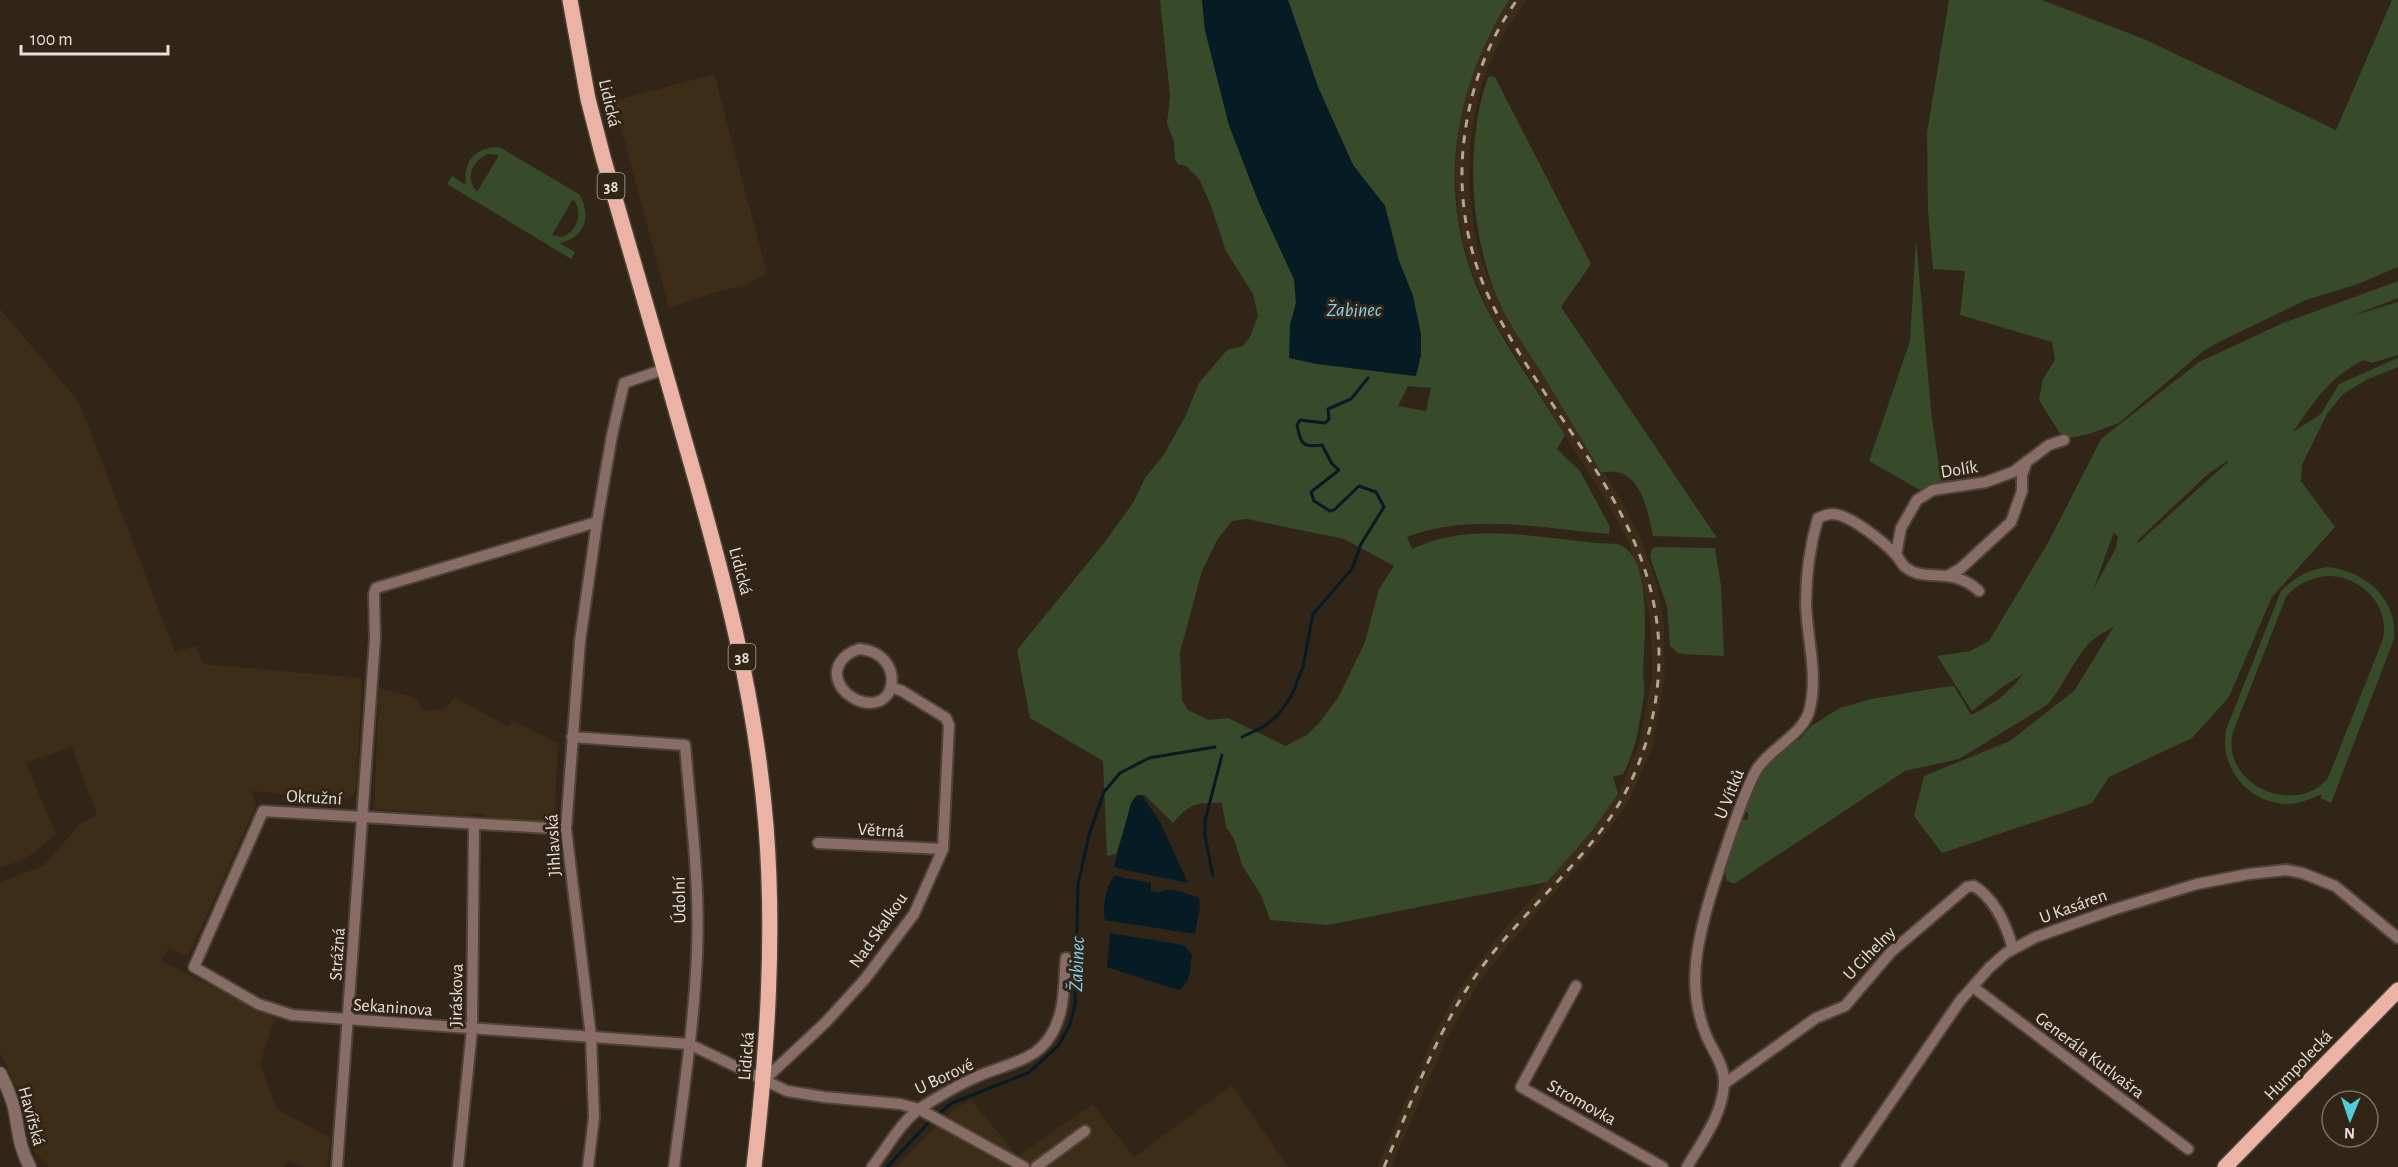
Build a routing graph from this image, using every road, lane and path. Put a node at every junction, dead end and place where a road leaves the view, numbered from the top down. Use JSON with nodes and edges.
{"nodes":[{"id":1,"x":570,"y":0,"type":"edge"},
{"id":2,"x":665,"y":369,"type":"junction"},
{"id":3,"x":2064,"y":440,"type":"dead end"},
{"id":4,"x":2027,"y":461,"type":"junction"},
{"id":5,"x":597,"y":522,"type":"junction"},
{"id":6,"x":1896,"y":555,"type":"junction"},
{"id":7,"x":1949,"y":575,"type":"junction"},
{"id":8,"x":1979,"y":591,"type":"dead end"},
{"id":9,"x":891,"y":687,"type":"junction"},
{"id":10,"x":572,"y":737,"type":"junction"},
{"id":11,"x":263,"y":811,"type":"joint"},
{"id":12,"x":363,"y":816,"type":"junction"},
{"id":13,"x":474,"y":824,"type":"junction"},
{"id":14,"x":566,"y":829,"type":"junction"},
{"id":15,"x":818,"y":843,"type":"dead end"},
{"id":16,"x":943,"y":849,"type":"junction"},
{"id":17,"x":2398,"y":938,"type":"edge"},
{"id":18,"x":2013,"y":949,"type":"junction"},
{"id":19,"x":1066,"y":958,"type":"dead end"},
{"id":20,"x":1576,"y":986,"type":"dead end"},
{"id":21,"x":1972,"y":987,"type":"junction"},
{"id":22,"x":2398,"y":990,"type":"edge"},
{"id":23,"x":349,"y":1020,"type":"junction"},
{"id":24,"x":472,"y":1029,"type":"junction"},
{"id":25,"x":591,"y":1037,"type":"junction"},
{"id":26,"x":689,"y":1044,"type":"junction"},
{"id":27,"x":0,"y":1073,"type":"edge"},
{"id":28,"x":764,"y":1080,"type":"junction"},
{"id":29,"x":1724,"y":1084,"type":"junction"},
{"id":30,"x":924,"y":1111,"type":"junction"},
{"id":31,"x":1085,"y":1131,"type":"dead end"},
{"id":32,"x":2188,"y":1149,"type":"dead end"},
{"id":33,"x":30,"y":1167,"type":"edge"},
{"id":34,"x":338,"y":1167,"type":"edge"},
{"id":35,"x":458,"y":1167,"type":"edge"},
{"id":36,"x":588,"y":1167,"type":"edge"},
{"id":37,"x":674,"y":1167,"type":"edge"},
{"id":38,"x":754,"y":1167,"type":"edge"},
{"id":39,"x":872,"y":1167,"type":"edge"},
{"id":40,"x":1024,"y":1167,"type":"edge"},
{"id":41,"x":1036,"y":1167,"type":"edge"},
{"id":42,"x":1664,"y":1167,"type":"edge"},
{"id":43,"x":1687,"y":1167,"type":"edge"},
{"id":44,"x":1846,"y":1167,"type":"edge"},
{"id":45,"x":2225,"y":1167,"type":"edge"}],
"edges":[{"from":1,"to":2,"type":"main road","name":"Lidická","number":"38"},
{"from":2,"to":5,"type":"street","name":"Jihlavská"},
{"from":2,"to":28,"type":"main road","name":"Lidická","number":"38"},
{"from":3,"to":4,"type":"street","name":"Dolík"},
{"from":4,"to":6,"type":"street","name":"Dolík"},
{"from":4,"to":7,"type":"street"},
{"from":5,"to":10,"type":"street","name":"Jihlavská"},
{"from":5,"to":12,"type":"street","name":"Strážná"},
{"from":6,"to":7,"type":"street"},
{"from":6,"to":29,"type":"street","name":"U Vítků"},
{"from":7,"to":8,"type":"street"},
{"from":9,"to":9,"type":"street"},
{"from":9,"to":16,"type":"street","name":"Nad Skalkou"},
{"from":10,"to":14,"type":"street","name":"Jihlavská"},
{"from":10,"to":26,"type":"street","name":"Údolní"},
{"from":11,"to":12,"type":"street","name":"Okružní"},
{"from":11,"to":23,"type":"street","name":"Sekaninova"},
{"from":12,"to":13,"type":"street"},
{"from":12,"to":23,"type":"street","name":"Strážná"},
{"from":13,"to":14,"type":"street"},
{"from":13,"to":24,"type":"street","name":"Jiráskova"},
{"from":14,"to":25,"type":"street","name":"Jihlavská"},
{"from":15,"to":16,"type":"street","name":"Větrná"},
{"from":16,"to":28,"type":"street","name":"Nad Skalkou"},
{"from":17,"to":18,"type":"street","name":"U Kasáren"},
{"from":18,"to":21,"type":"street","name":"U Kasáren"},
{"from":18,"to":29,"type":"street","name":"U Cihelny"},
{"from":19,"to":30,"type":"street","name":"U Borové"},
{"from":20,"to":42,"type":"street","name":"Stromovka"},
{"from":21,"to":32,"type":"street","name":"Generála Kutlvašra"},
{"from":21,"to":44,"type":"street","name":"U Kasáren"},
{"from":22,"to":45,"type":"main road","name":"Humpolecká"},
{"from":23,"to":24,"type":"street","name":"Sekaninova"},
{"from":23,"to":34,"type":"street","name":"Strážná"},
{"from":24,"to":25,"type":"street","name":"Sekaninova"},
{"from":24,"to":35,"type":"street","name":"Jiráskova"},
{"from":25,"to":26,"type":"street","name":"Sekaninova"},
{"from":25,"to":36,"type":"street","name":"Jihlavská"},
{"from":26,"to":28,"type":"street","name":"Sekaninova"},
{"from":26,"to":37,"type":"street","name":"Údolní"},
{"from":27,"to":33,"type":"street","name":"Havířská"},
{"from":28,"to":30,"type":"street","name":"U Borové"},
{"from":28,"to":38,"type":"main road","name":"Lidická","number":"38"},
{"from":29,"to":43,"type":"street","name":"U Vítků"},
{"from":30,"to":39,"type":"street"},
{"from":30,"to":40,"type":"street"},
{"from":31,"to":41,"type":"street"}]}
